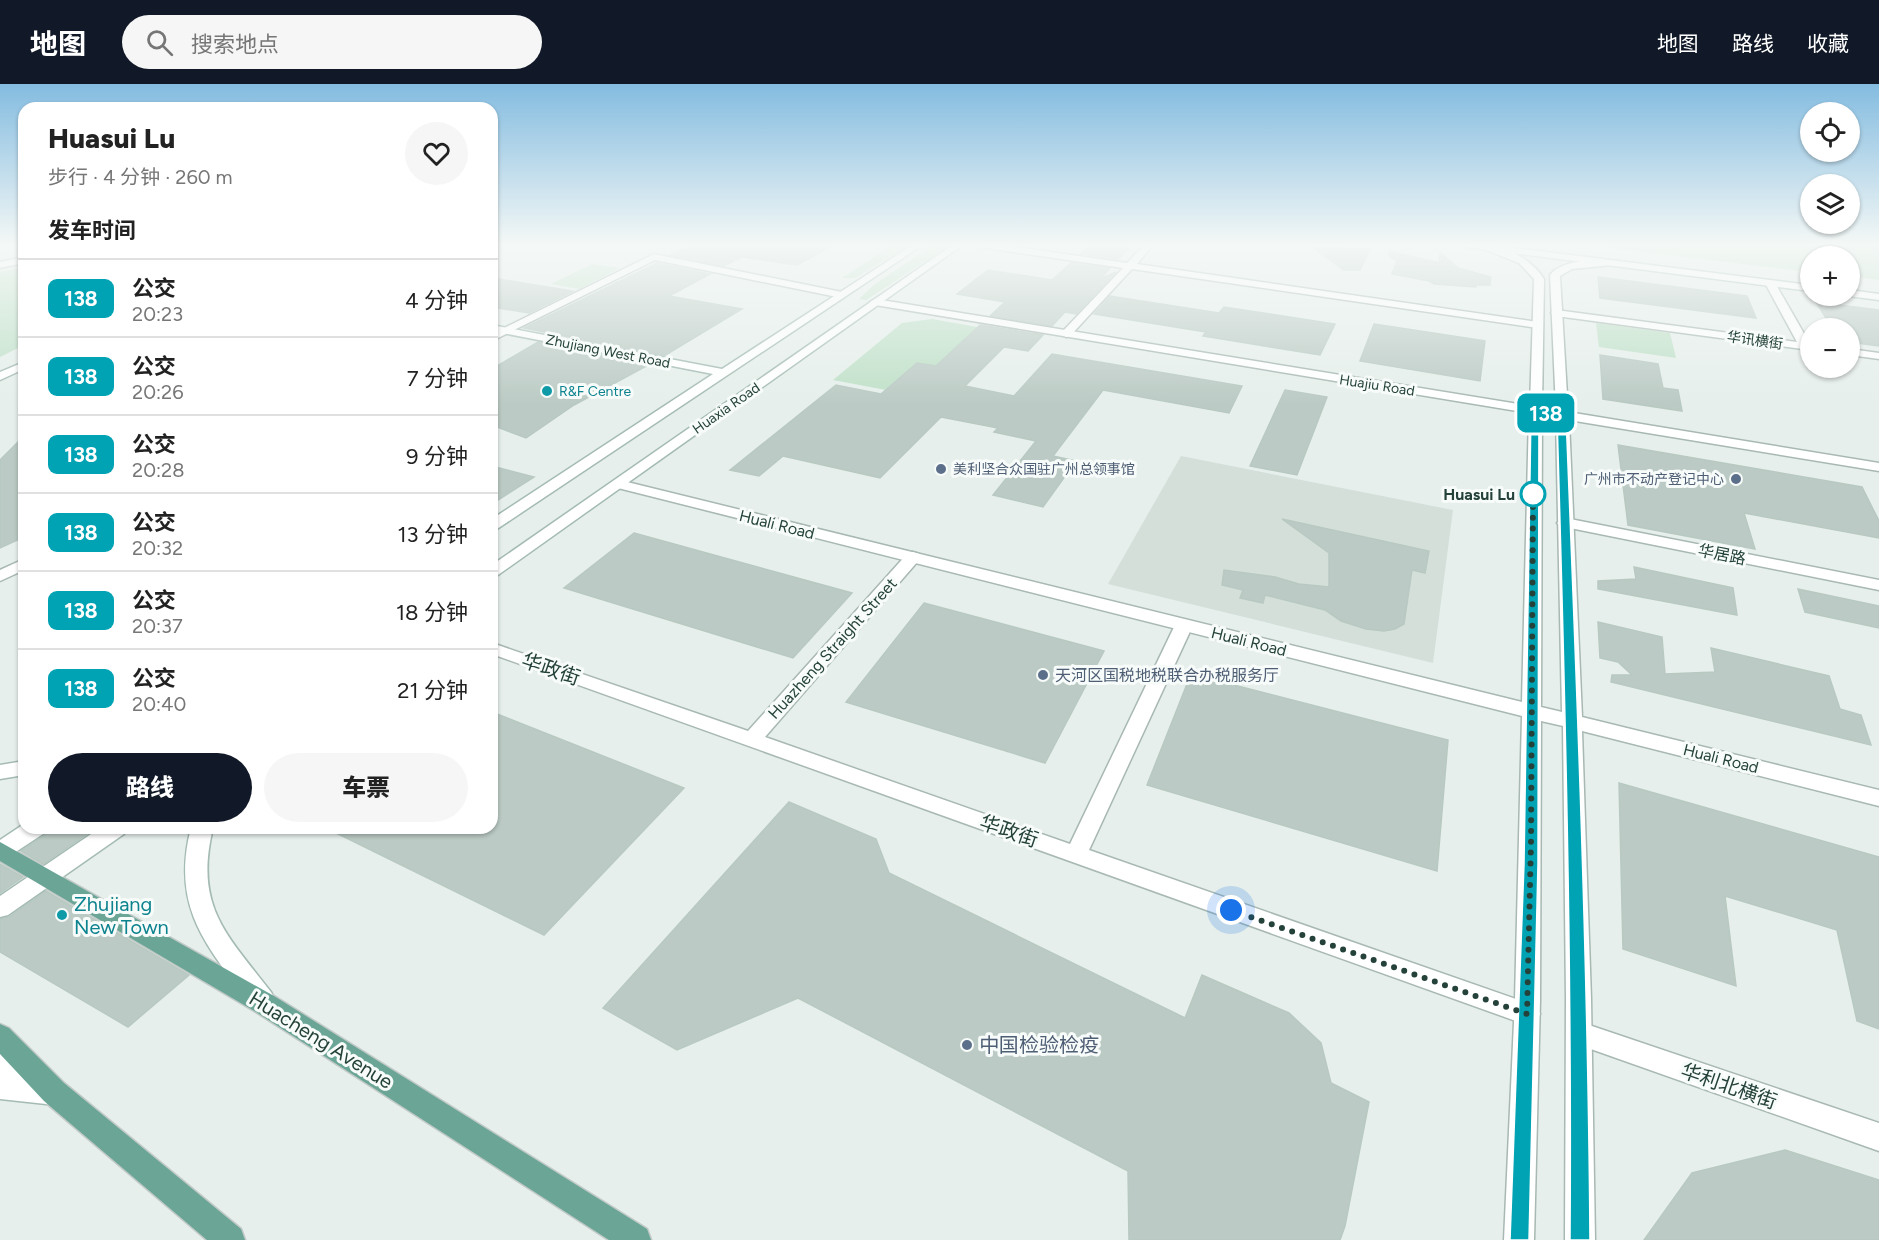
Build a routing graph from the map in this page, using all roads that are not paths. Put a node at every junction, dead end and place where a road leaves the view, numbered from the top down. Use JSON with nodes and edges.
{"nodes":[{"id":1,"x":573,"y":298,"type":"edge"},
{"id":2,"x":838,"y":298,"type":"edge"},
{"id":3,"x":881,"y":298,"type":"edge"},
{"id":4,"x":1100,"y":298,"type":"edge"},
{"id":5,"x":1355,"y":298,"type":"edge"},
{"id":6,"x":1539,"y":298,"type":"edge"},
{"id":7,"x":1555,"y":298,"type":"edge"},
{"id":8,"x":1779,"y":298,"type":"edge"},
{"id":9,"x":875,"y":302,"type":"junction"},
{"id":10,"x":1556,"y":313,"type":"junction"},
{"id":11,"x":1538,"y":324,"type":"junction"},
{"id":12,"x":498,"y":329,"type":"edge"},
{"id":13,"x":507,"y":331,"type":"junction"},
{"id":14,"x":1066,"y":334,"type":"junction"},
{"id":15,"x":1800,"y":334,"type":"edge"},
{"id":16,"x":498,"y":335,"type":"edge"},
{"id":17,"x":1800,"y":346,"type":"edge"},
{"id":18,"x":1860,"y":353,"type":"edge"},
{"id":19,"x":18,"y":354,"type":"edge"},
{"id":20,"x":1879,"y":356,"type":"edge"},
{"id":21,"x":0,"y":363,"type":"edge"},
{"id":22,"x":18,"y":368,"type":"edge"},
{"id":23,"x":724,"y":373,"type":"junction"},
{"id":24,"x":0,"y":376,"type":"edge"},
{"id":25,"x":1535,"y":411,"type":"junction"},
{"id":26,"x":1562,"y":415,"type":"junction"},
{"id":27,"x":1879,"y":467,"type":"edge"},
{"id":28,"x":619,"y":484,"type":"junction"},
{"id":29,"x":498,"y":522,"type":"edge"},
{"id":30,"x":1565,"y":523,"type":"junction"},
{"id":31,"x":913,"y":557,"type":"junction"},
{"id":32,"x":18,"y":567,"type":"edge"},
{"id":33,"x":498,"y":568,"type":"edge"},
{"id":34,"x":0,"y":576,"type":"edge"},
{"id":35,"x":1879,"y":585,"type":"edge"},
{"id":36,"x":1184,"y":625,"type":"junction"},
{"id":37,"x":498,"y":650,"type":"edge"},
{"id":38,"x":1533,"y":712,"type":"junction"},
{"id":39,"x":1573,"y":722,"type":"junction"},
{"id":40,"x":750,"y":740,"type":"junction"},
{"id":41,"x":18,"y":769,"type":"edge"},
{"id":42,"x":0,"y":772,"type":"edge"},
{"id":43,"x":1879,"y":798,"type":"edge"},
{"id":44,"x":26,"y":834,"type":"edge"},
{"id":45,"x":107,"y":834,"type":"edge"},
{"id":46,"x":200,"y":834,"type":"edge"},
{"id":47,"x":0,"y":851,"type":"edge"},
{"id":48,"x":1076,"y":855,"type":"junction"},
{"id":49,"x":46,"y":876,"type":"junction"},
{"id":50,"x":0,"y":908,"type":"edge"},
{"id":51,"x":265,"y":1004,"type":"junction"},
{"id":52,"x":1527,"y":1014,"type":"junction"},
{"id":53,"x":1580,"y":1034,"type":"junction"},
{"id":54,"x":0,"y":1036,"type":"edge"},
{"id":55,"x":0,"y":1062,"type":"edge"},
{"id":56,"x":0,"y":1086,"type":"edge"},
{"id":57,"x":54,"y":1092,"type":"junction"},
{"id":58,"x":1879,"y":1137,"type":"edge"},
{"id":59,"x":230,"y":1240,"type":"edge"},
{"id":60,"x":636,"y":1240,"type":"edge"},
{"id":61,"x":1519,"y":1240,"type":"edge"},
{"id":62,"x":1580,"y":1240,"type":"edge"}],
"edges":[{"from":1,"to":13,"type":"street"},
{"from":2,"to":23,"type":"street","name":"Huaxia Road"},
{"from":3,"to":9,"type":"street","name":"Huaxia Road"},
{"from":4,"to":14,"type":"street"},
{"from":5,"to":11,"type":"street"},
{"from":6,"to":11,"type":"street"},
{"from":7,"to":10,"type":"street"},
{"from":8,"to":15,"type":"street"},
{"from":9,"to":14,"type":"street","name":"Huajiu Road"},
{"from":9,"to":28,"type":"street","name":"Huaxia Road"},
{"from":10,"to":17,"type":"street","name":"华讯横街"},
{"from":10,"to":26,"type":"street"},
{"from":11,"to":25,"type":"street"},
{"from":12,"to":13,"type":"street","name":"Zhujiang West Road"},
{"from":13,"to":16,"type":"street"},
{"from":13,"to":23,"type":"street","name":"Zhujiang West Road"},
{"from":14,"to":25,"type":"street","name":"Huajiu Road"},
{"from":18,"to":20,"type":"street"},
{"from":19,"to":21,"type":"street"},
{"from":22,"to":24,"type":"street"},
{"from":23,"to":29,"type":"street","name":"Huaxia Road"},
{"from":25,"to":26,"type":"street","name":"Huajiu Road"},
{"from":25,"to":38,"type":"street"},
{"from":26,"to":27,"type":"street","name":"Huajiu Road"},
{"from":26,"to":30,"type":"street"},
{"from":28,"to":31,"type":"street","name":"Huali Road"},
{"from":28,"to":33,"type":"street","name":"Huaxia Road"},
{"from":30,"to":35,"type":"street","name":"华居路"},
{"from":30,"to":39,"type":"street"},
{"from":31,"to":36,"type":"street","name":"Huali Road"},
{"from":31,"to":40,"type":"street","name":"Huazheng Straight Street"},
{"from":32,"to":34,"type":"street"},
{"from":36,"to":38,"type":"street","name":"Huali Road"},
{"from":36,"to":48,"type":"street"},
{"from":37,"to":40,"type":"street","name":"华政街"},
{"from":38,"to":39,"type":"street","name":"Huali Road"},
{"from":38,"to":52,"type":"street"},
{"from":39,"to":43,"type":"street","name":"Huali Road"},
{"from":39,"to":53,"type":"street"},
{"from":40,"to":48,"type":"street","name":"华政街"},
{"from":41,"to":42,"type":"street"},
{"from":44,"to":47,"type":"street"},
{"from":45,"to":49,"type":"street"},
{"from":46,"to":51,"type":"street"},
{"from":47,"to":49,"type":"main road","name":"Huacheng Avenue"},
{"from":48,"to":52,"type":"street","name":"华政街"},
{"from":49,"to":50,"type":"street"},
{"from":49,"to":51,"type":"main road","name":"Huacheng Avenue"},
{"from":51,"to":60,"type":"main road","name":"Huacheng Avenue"},
{"from":52,"to":61,"type":"street"},
{"from":53,"to":58,"type":"street","name":"华利北横街"},
{"from":53,"to":62,"type":"street"},
{"from":54,"to":57,"type":"main road"},
{"from":55,"to":57,"type":"street"},
{"from":56,"to":57,"type":"street"},
{"from":57,"to":59,"type":"main road"}]}
